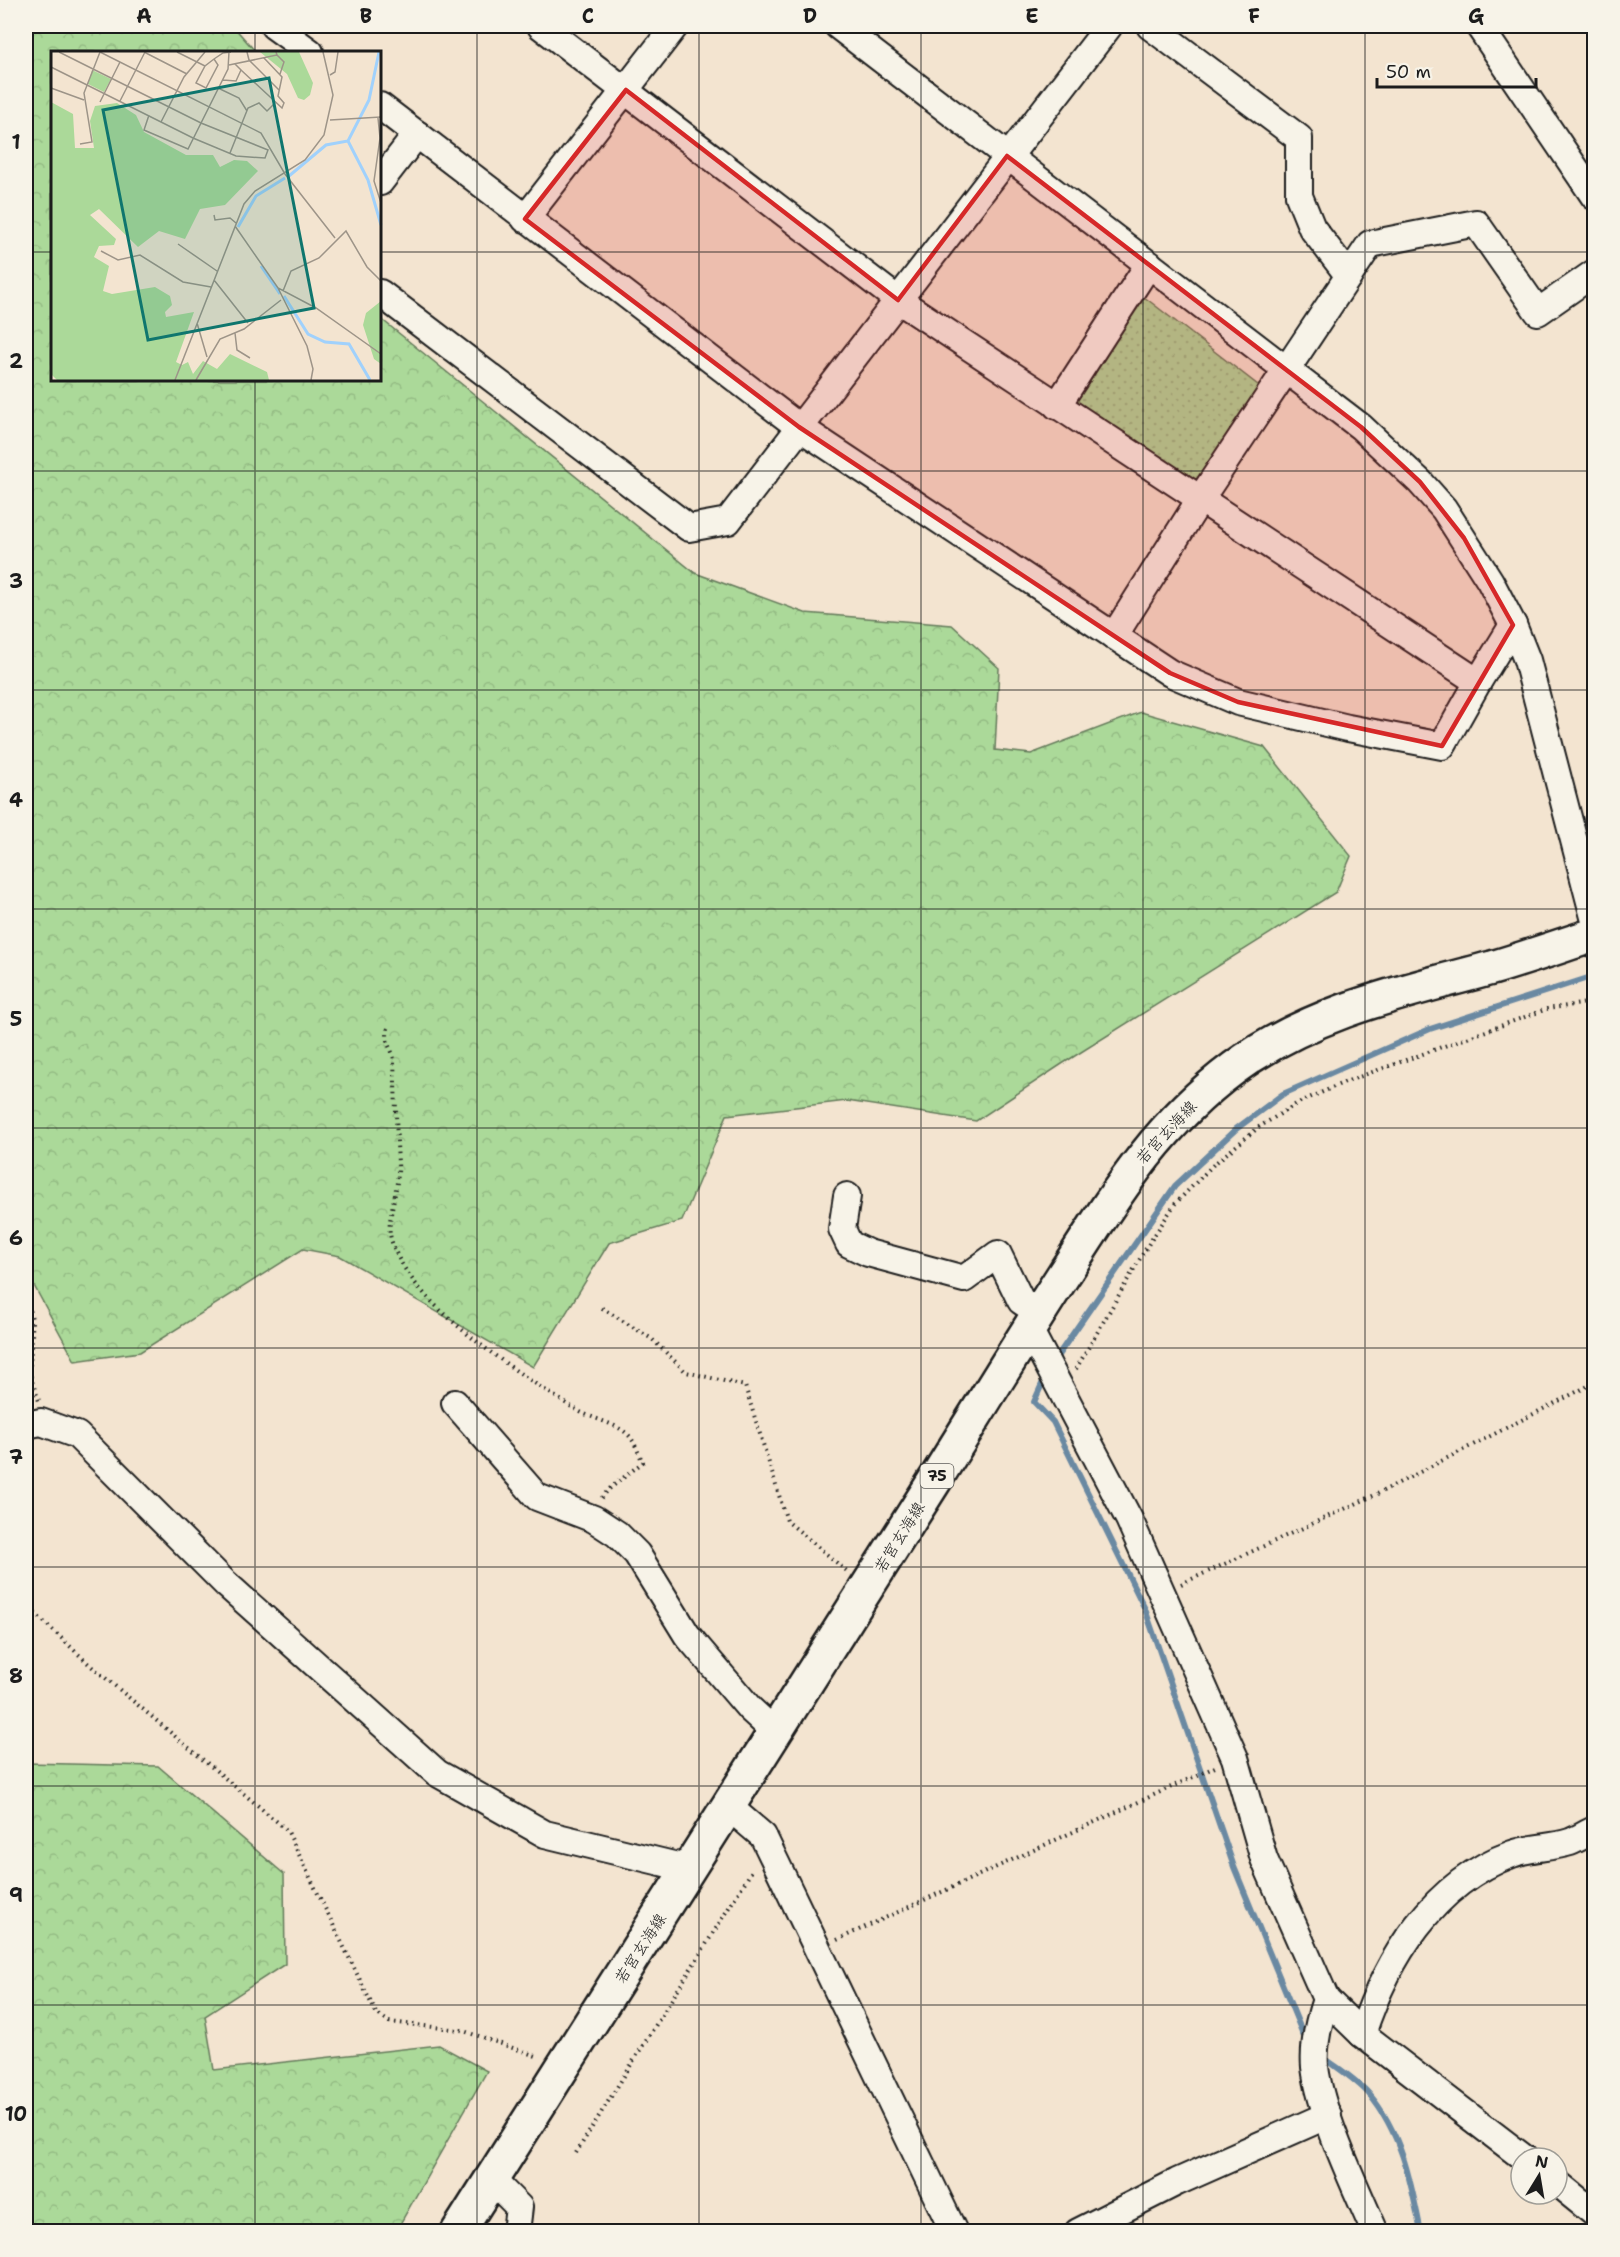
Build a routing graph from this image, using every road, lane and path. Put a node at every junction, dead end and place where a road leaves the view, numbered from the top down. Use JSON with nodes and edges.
{"nodes":[{"id":1,"x":274,"y":26,"type":"edge"},
{"id":2,"x":541,"y":26,"type":"edge"},
{"id":3,"x":675,"y":26,"type":"edge"},
{"id":4,"x":838,"y":26,"type":"edge"},
{"id":5,"x":1109,"y":26,"type":"edge"},
{"id":6,"x":1150,"y":26,"type":"edge"},
{"id":7,"x":1479,"y":26,"type":"edge"},
{"id":8,"x":309,"y":51,"type":"edge"},
{"id":9,"x":626,"y":90,"type":"junction"},
{"id":10,"x":381,"y":107,"type":"edge"},
{"id":11,"x":417,"y":134,"type":"junction"},
{"id":12,"x":1007,"y":156,"type":"junction"},
{"id":13,"x":381,"y":181,"type":"edge"},
{"id":14,"x":1594,"y":196,"type":"edge"},
{"id":15,"x":525,"y":219,"type":"junction"},
{"id":16,"x":1149,"y":264,"type":"junction"},
{"id":17,"x":1594,"y":273,"type":"edge"},
{"id":18,"x":1349,"y":276,"type":"junction"},
{"id":19,"x":381,"y":294,"type":"edge"},
{"id":20,"x":898,"y":300,"type":"junction"},
{"id":21,"x":1286,"y":370,"type":"junction"},
{"id":22,"x":1057,"y":406,"type":"junction"},
{"id":23,"x":799,"y":427,"type":"junction"},
{"id":24,"x":1199,"y":501,"type":"junction"},
{"id":25,"x":1513,"y":625,"type":"junction"},
{"id":26,"x":1114,"y":636,"type":"junction"},
{"id":27,"x":1478,"y":682,"type":"junction"},
{"id":28,"x":1594,"y":917,"type":"edge"},
{"id":29,"x":1594,"y":935,"type":"edge"},
{"id":30,"x":1594,"y":1002,"type":"edge"},
{"id":31,"x":388,"y":1028,"type":"dead end"},
{"id":32,"x":847,"y":1196,"type":"dead end"},
{"id":33,"x":26,"y":1299,"type":"edge"},
{"id":34,"x":602,"y":1308,"type":"dead end"},
{"id":35,"x":1034,"y":1321,"type":"junction"},
{"id":36,"x":1059,"y":1383,"type":"junction"},
{"id":37,"x":1594,"y":1383,"type":"edge"},
{"id":38,"x":455,"y":1403,"type":"dead end"},
{"id":39,"x":33,"y":1423,"type":"edge"},
{"id":40,"x":594,"y":1519,"type":"junction"},
{"id":41,"x":871,"y":1581,"type":"junction"},
{"id":42,"x":1162,"y":1594,"type":"junction"},
{"id":43,"x":26,"y":1605,"type":"edge"},
{"id":44,"x":776,"y":1733,"type":"junction"},
{"id":45,"x":1235,"y":1758,"type":"junction"},
{"id":46,"x":729,"y":1807,"type":"junction"},
{"id":47,"x":1594,"y":1830,"type":"edge"},
{"id":48,"x":771,"y":1853,"type":"junction"},
{"id":49,"x":690,"y":1869,"type":"junction"},
{"id":50,"x":818,"y":1949,"type":"junction"},
{"id":51,"x":1326,"y":1999,"type":"junction"},
{"id":52,"x":1362,"y":2034,"type":"junction"},
{"id":53,"x":563,"y":2068,"type":"junction"},
{"id":54,"x":1328,"y":2115,"type":"junction"},
{"id":55,"x":1509,"y":2147,"type":"edge"},
{"id":56,"x":576,"y":2153,"type":"dead end"},
{"id":57,"x":492,"y":2180,"type":"junction"},
{"id":58,"x":1569,"y":2193,"type":"edge"},
{"id":59,"x":1594,"y":2213,"type":"edge"},
{"id":60,"x":458,"y":2232,"type":"edge"},
{"id":61,"x":516,"y":2232,"type":"edge"},
{"id":62,"x":954,"y":2232,"type":"edge"},
{"id":63,"x":1078,"y":2232,"type":"edge"},
{"id":64,"x":1376,"y":2232,"type":"edge"}],
"edges":[{"from":1,"to":8,"type":"street"},
{"from":2,"to":9,"type":"street"},
{"from":3,"to":9,"type":"street"},
{"from":4,"to":12,"type":"street"},
{"from":5,"to":12,"type":"street"},
{"from":6,"to":18,"type":"street"},
{"from":7,"to":14,"type":"street"},
{"from":9,"to":15,"type":"street"},
{"from":9,"to":20,"type":"street"},
{"from":10,"to":11,"type":"street"},
{"from":11,"to":13,"type":"street"},
{"from":11,"to":15,"type":"street"},
{"from":12,"to":16,"type":"street"},
{"from":12,"to":20,"type":"street"},
{"from":15,"to":23,"type":"street"},
{"from":16,"to":21,"type":"street"},
{"from":16,"to":22,"type":"street"},
{"from":17,"to":18,"type":"street"},
{"from":18,"to":21,"type":"street"},
{"from":19,"to":23,"type":"street"},
{"from":20,"to":22,"type":"street"},
{"from":20,"to":23,"type":"street"},
{"from":21,"to":24,"type":"street"},
{"from":21,"to":25,"type":"street"},
{"from":22,"to":24,"type":"street"},
{"from":23,"to":26,"type":"street"},
{"from":24,"to":26,"type":"street"},
{"from":24,"to":27,"type":"street"},
{"from":25,"to":27,"type":"street"},
{"from":25,"to":28,"type":"street"},
{"from":26,"to":27,"type":"street"},
{"from":29,"to":35,"type":"main road","name":"若宮玄海線","number":"75"},
{"from":30,"to":36,"type":"path"},
{"from":31,"to":40,"type":"path"},
{"from":32,"to":35,"type":"street"},
{"from":33,"to":39,"type":"path"},
{"from":34,"to":41,"type":"path"},
{"from":35,"to":36,"type":"street"},
{"from":35,"to":41,"type":"main road","name":"若宮玄海線","number":"75"},
{"from":36,"to":42,"type":"street"},
{"from":37,"to":42,"type":"path"},
{"from":38,"to":40,"type":"street"},
{"from":39,"to":49,"type":"street"},
{"from":40,"to":44,"type":"street"},
{"from":41,"to":44,"type":"main road","name":"若宮玄海線","number":"75"},
{"from":42,"to":45,"type":"street"},
{"from":43,"to":53,"type":"path"},
{"from":44,"to":46,"type":"main road","name":"若宮玄海線","number":"75"},
{"from":45,"to":50,"type":"path"},
{"from":45,"to":51,"type":"street"},
{"from":46,"to":48,"type":"street"},
{"from":46,"to":49,"type":"main road","name":"若宮玄海線","number":"75"},
{"from":47,"to":52,"type":"street"},
{"from":48,"to":50,"type":"street"},
{"from":48,"to":56,"type":"path"},
{"from":49,"to":53,"type":"main road","name":"若宮玄海線","number":"75"},
{"from":50,"to":62,"type":"street"},
{"from":51,"to":52,"type":"street"},
{"from":51,"to":54,"type":"street"},
{"from":52,"to":55,"type":"street"},
{"from":53,"to":57,"type":"main road","name":"若宮玄海線","number":"75"},
{"from":54,"to":63,"type":"street"},
{"from":54,"to":64,"type":"street"},
{"from":57,"to":60,"type":"main road","name":"若宮玄海線","number":"75"},
{"from":57,"to":61,"type":"street"},
{"from":58,"to":59,"type":"street"}]}
